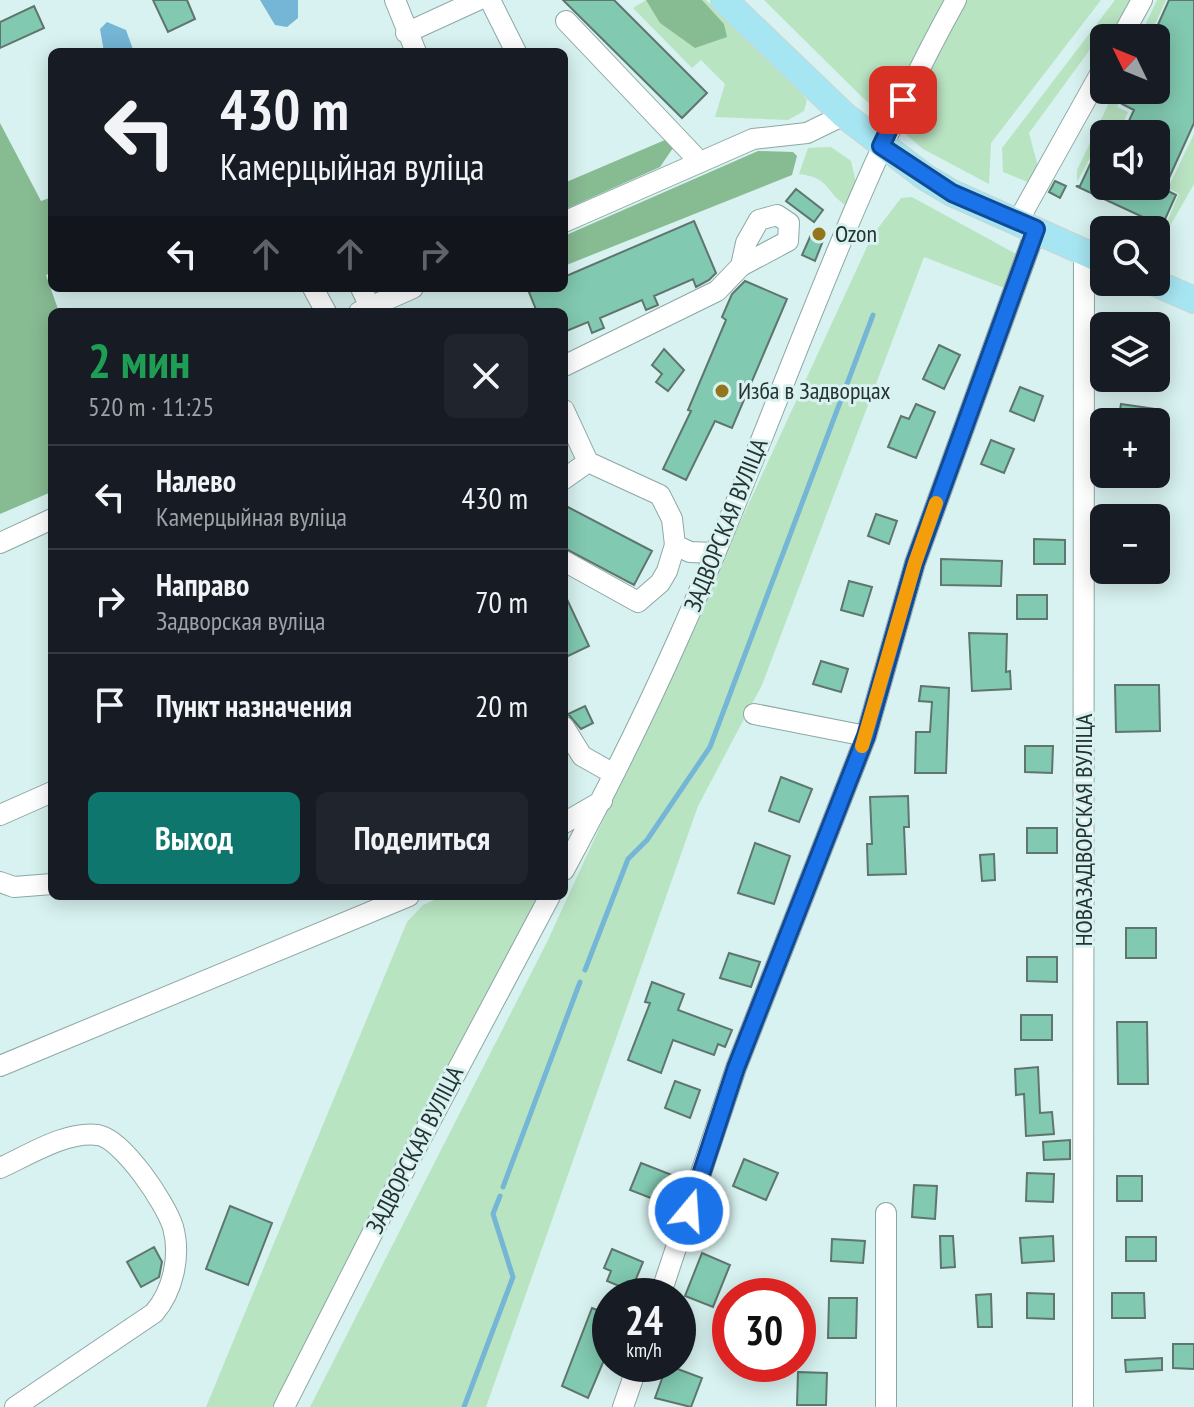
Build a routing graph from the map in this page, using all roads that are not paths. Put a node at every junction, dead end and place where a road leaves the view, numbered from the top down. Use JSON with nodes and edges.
{"nodes":[{"id":1,"x":395,"y":0,"type":"edge"},
{"id":2,"x":478,"y":0,"type":"edge"},
{"id":3,"x":490,"y":0,"type":"edge"},
{"id":4,"x":724,"y":0,"type":"edge"},
{"id":5,"x":956,"y":0,"type":"edge"},
{"id":6,"x":1142,"y":0,"type":"edge"},
{"id":7,"x":566,"y":21,"type":"dead end"},
{"id":8,"x":1129,"y":24,"type":"edge"},
{"id":9,"x":406,"y":33,"type":"junction"},
{"id":10,"x":414,"y":48,"type":"edge"},
{"id":11,"x":514,"y":48,"type":"edge"},
{"id":12,"x":1090,"y":96,"type":"edge"},
{"id":13,"x":844,"y":115,"type":"junction"},
{"id":14,"x":881,"y":146,"type":"junction"},
{"id":15,"x":700,"y":162,"type":"junction"},
{"id":16,"x":568,"y":220,"type":"edge"},
{"id":17,"x":1027,"y":225,"type":"junction"},
{"id":18,"x":1090,"y":254,"type":"edge"},
{"id":19,"x":741,"y":266,"type":"dead end"},
{"id":20,"x":1170,"y":289,"type":"edge"},
{"id":21,"x":399,"y":292,"type":"edge"},
{"id":22,"x":1094,"y":296,"type":"edge"},
{"id":23,"x":1194,"y":300,"type":"edge"},
{"id":24,"x":363,"y":302,"type":"edge"},
{"id":25,"x":568,"y":364,"type":"edge"},
{"id":26,"x":568,"y":419,"type":"edge"},
{"id":27,"x":588,"y":462,"type":"junction"},
{"id":28,"x":568,"y":476,"type":"edge"},
{"id":29,"x":48,"y":521,"type":"edge"},
{"id":30,"x":0,"y":543,"type":"edge"},
{"id":31,"x":675,"y":545,"type":"junction"},
{"id":32,"x":714,"y":553,"type":"junction"},
{"id":33,"x":568,"y":563,"type":"edge"},
{"id":34,"x":667,"y":571,"type":"junction"},
{"id":35,"x":699,"y":590,"type":"junction"},
{"id":36,"x":754,"y":714,"type":"dead end"},
{"id":37,"x":568,"y":733,"type":"edge"},
{"id":38,"x":866,"y":736,"type":"junction"},
{"id":39,"x":614,"y":774,"type":"junction"},
{"id":40,"x":48,"y":794,"type":"edge"},
{"id":41,"x":602,"y":801,"type":"junction"},
{"id":42,"x":0,"y":815,"type":"edge"},
{"id":43,"x":568,"y":821,"type":"edge"},
{"id":44,"x":568,"y":863,"type":"edge"},
{"id":45,"x":0,"y":882,"type":"edge"},
{"id":46,"x":48,"y":884,"type":"edge"},
{"id":47,"x":399,"y":900,"type":"edge"},
{"id":48,"x":548,"y":900,"type":"edge"},
{"id":49,"x":0,"y":1066,"type":"edge"},
{"id":50,"x":0,"y":1168,"type":"edge"},
{"id":51,"x":886,"y":1213,"type":"dead end"},
{"id":52,"x":666,"y":1278,"type":"edge"},
{"id":53,"x":632,"y":1382,"type":"edge"},
{"id":54,"x":15,"y":1407,"type":"edge"},
{"id":55,"x":284,"y":1407,"type":"edge"},
{"id":56,"x":623,"y":1407,"type":"edge"},
{"id":57,"x":886,"y":1407,"type":"edge"},
{"id":58,"x":1083,"y":1407,"type":"edge"}],
"edges":[{"from":1,"to":9,"type":"street"},
{"from":2,"to":9,"type":"street"},
{"from":3,"to":11,"type":"street"},
{"from":4,"to":13,"type":"main road"},
{"from":5,"to":14,"type":"street","name":"ЗАДВОРСКАЯ ВУЛІЦА"},
{"from":6,"to":8,"type":"street"},
{"from":7,"to":15,"type":"street"},
{"from":9,"to":10,"type":"street"},
{"from":12,"to":17,"type":"street"},
{"from":13,"to":14,"type":"main road"},
{"from":13,"to":15,"type":"street"},
{"from":14,"to":17,"type":"main road"},
{"from":14,"to":32,"type":"street","name":"ЗАДВОРСКАЯ ВУЛІЦА"},
{"from":15,"to":16,"type":"street"},
{"from":17,"to":18,"type":"main road"},
{"from":17,"to":38,"type":"street"},
{"from":19,"to":25,"type":"street"},
{"from":20,"to":23,"type":"main road"},
{"from":21,"to":24,"type":"street"},
{"from":22,"to":58,"type":"street","name":"НОВАЗАДВОРСКАЯ ВУЛІЦА"},
{"from":26,"to":27,"type":"street"},
{"from":27,"to":28,"type":"street"},
{"from":27,"to":31,"type":"street"},
{"from":29,"to":30,"type":"street"},
{"from":31,"to":32,"type":"street"},
{"from":31,"to":34,"type":"street"},
{"from":32,"to":35,"type":"street","name":"ЗАДВОРСКАЯ ВУЛІЦА"},
{"from":33,"to":34,"type":"street"},
{"from":34,"to":35,"type":"street"},
{"from":35,"to":39,"type":"street","name":"ЗАДВОРСКАЯ ВУЛІЦА"},
{"from":36,"to":38,"type":"street"},
{"from":37,"to":39,"type":"street"},
{"from":38,"to":52,"type":"street"},
{"from":39,"to":41,"type":"street","name":"ЗАДВОРСКАЯ ВУЛІЦА"},
{"from":40,"to":42,"type":"street"},
{"from":41,"to":43,"type":"street"},
{"from":41,"to":44,"type":"street","name":"ЗАДВОРСКАЯ ВУЛІЦА"},
{"from":45,"to":46,"type":"street"},
{"from":47,"to":49,"type":"street"},
{"from":48,"to":55,"type":"street","name":"ЗАДВОРСКАЯ ВУЛІЦА"},
{"from":50,"to":54,"type":"street"},
{"from":51,"to":57,"type":"street"},
{"from":53,"to":56,"type":"street"}]}
